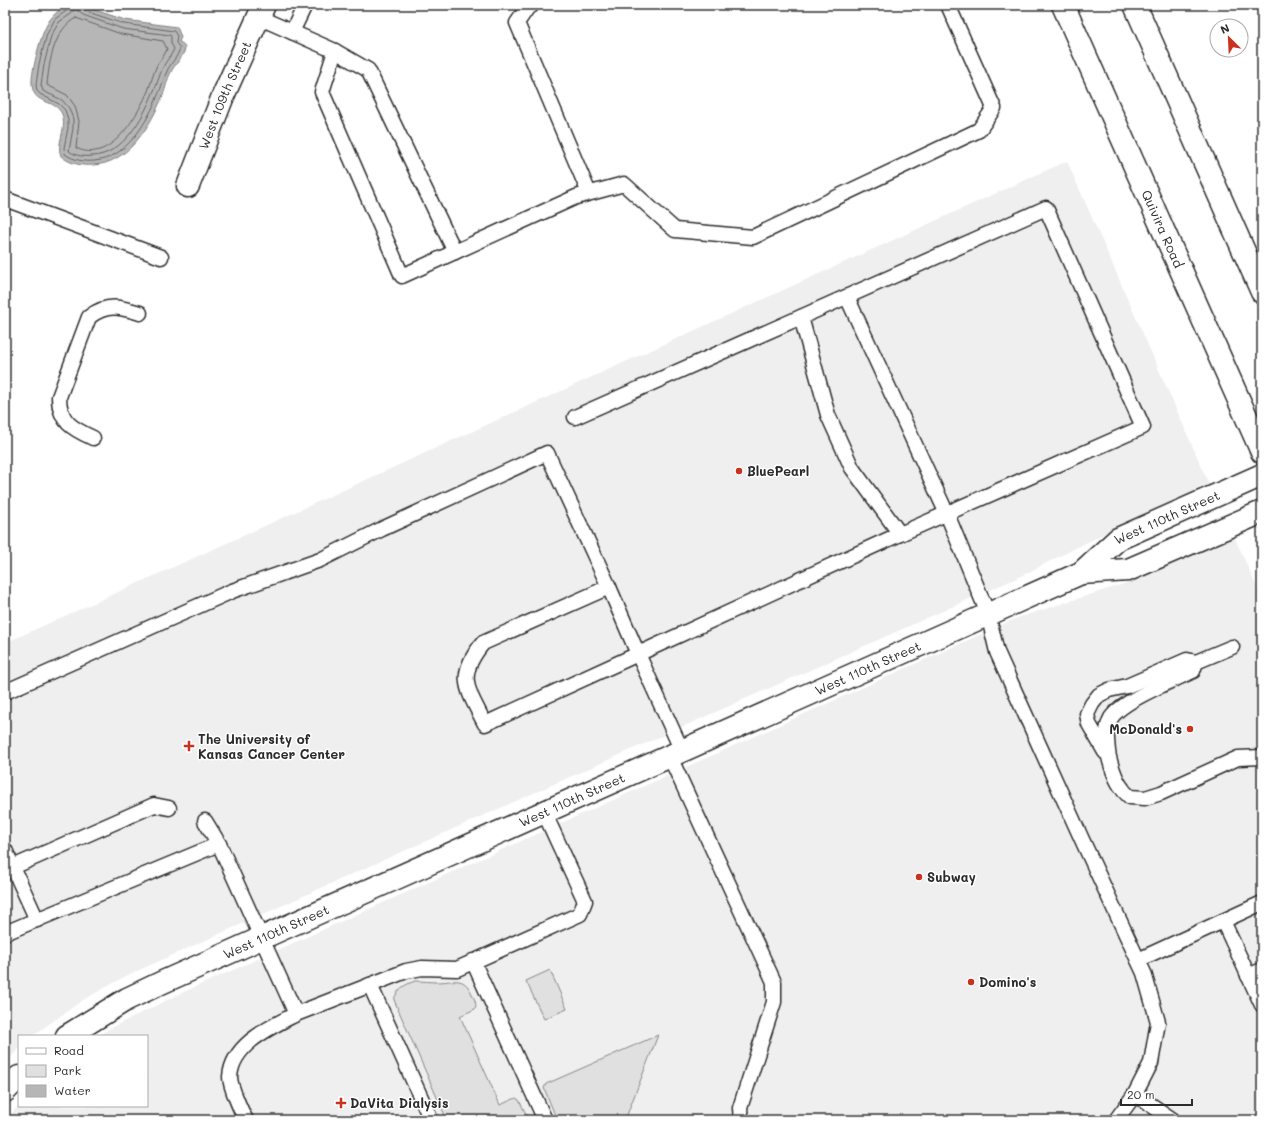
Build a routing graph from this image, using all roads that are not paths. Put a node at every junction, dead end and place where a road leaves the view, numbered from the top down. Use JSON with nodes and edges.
{"nodes":[{"id":1,"x":305,"y":5,"type":"edge"},
{"id":2,"x":532,"y":5,"type":"edge"},
{"id":3,"x":948,"y":5,"type":"edge"},
{"id":4,"x":1063,"y":5,"type":"edge"},
{"id":5,"x":1135,"y":5,"type":"edge"},
{"id":6,"x":261,"y":11,"type":"edge"},
{"id":7,"x":292,"y":32,"type":"junction"},
{"id":8,"x":335,"y":51,"type":"junction"},
{"id":9,"x":188,"y":186,"type":"dead end"},
{"id":10,"x":589,"y":194,"type":"junction"},
{"id":11,"x":5,"y":199,"type":"edge"},
{"id":12,"x":455,"y":252,"type":"junction"},
{"id":13,"x":161,"y":257,"type":"dead end"},
{"id":14,"x":1262,"y":292,"type":"edge"},
{"id":15,"x":847,"y":297,"type":"junction"},
{"id":16,"x":140,"y":313,"type":"dead end"},
{"id":17,"x":801,"y":317,"type":"junction"},
{"id":18,"x":575,"y":417,"type":"dead end"},
{"id":19,"x":93,"y":438,"type":"dead end"},
{"id":20,"x":1262,"y":452,"type":"edge"},
{"id":21,"x":1262,"y":475,"type":"edge"},
{"id":22,"x":1262,"y":512,"type":"edge"},
{"id":23,"x":947,"y":514,"type":"junction"},
{"id":24,"x":900,"y":534,"type":"junction"},
{"id":25,"x":1081,"y":573,"type":"junction"},
{"id":26,"x":609,"y":587,"type":"junction"},
{"id":27,"x":988,"y":614,"type":"junction"},
{"id":28,"x":1232,"y":647,"type":"dead end"},
{"id":29,"x":638,"y":654,"type":"junction"},
{"id":30,"x":1196,"y":662,"type":"junction"},
{"id":31,"x":5,"y":692,"type":"edge"},
{"id":32,"x":676,"y":754,"type":"junction"},
{"id":33,"x":1262,"y":757,"type":"edge"},
{"id":34,"x":1109,"y":760,"type":"junction"},
{"id":35,"x":169,"y":808,"type":"dead end"},
{"id":36,"x":544,"y":812,"type":"junction"},
{"id":37,"x":205,"y":821,"type":"dead end"},
{"id":38,"x":220,"y":844,"type":"junction"},
{"id":39,"x":5,"y":850,"type":"edge"},
{"id":40,"x":13,"y":867,"type":"junction"},
{"id":41,"x":1262,"y":903,"type":"edge"},
{"id":42,"x":36,"y":920,"type":"junction"},
{"id":43,"x":1223,"y":921,"type":"junction"},
{"id":44,"x":5,"y":933,"type":"edge"},
{"id":45,"x":262,"y":938,"type":"junction"},
{"id":46,"x":1138,"y":960,"type":"junction"},
{"id":47,"x":473,"y":961,"type":"junction"},
{"id":48,"x":1262,"y":970,"type":"edge"},
{"id":49,"x":1248,"y":976,"type":"junction"},
{"id":50,"x":370,"y":985,"type":"junction"},
{"id":51,"x":1262,"y":1005,"type":"edge"},
{"id":52,"x":296,"y":1014,"type":"junction"},
{"id":53,"x":70,"y":1035,"type":"edge"},
{"id":54,"x":18,"y":1078,"type":"edge"},
{"id":55,"x":5,"y":1091,"type":"edge"},
{"id":56,"x":1135,"y":1094,"type":"junction"},
{"id":57,"x":246,"y":1120,"type":"edge"},
{"id":58,"x":431,"y":1120,"type":"edge"},
{"id":59,"x":545,"y":1120,"type":"edge"},
{"id":60,"x":741,"y":1120,"type":"edge"},
{"id":61,"x":1116,"y":1120,"type":"edge"},
{"id":62,"x":1173,"y":1120,"type":"edge"}],
"edges":[{"from":1,"to":7,"type":"lane"},
{"from":2,"to":10,"type":"lane"},
{"from":3,"to":10,"type":"lane"},
{"from":4,"to":20,"type":"street","name":"Quivira Road"},
{"from":5,"to":14,"type":"street"},
{"from":6,"to":7,"type":"lane"},
{"from":6,"to":9,"type":"street","name":"West 109th Street"},
{"from":7,"to":8,"type":"lane"},
{"from":8,"to":12,"type":"lane"},
{"from":8,"to":12,"type":"lane"},
{"from":10,"to":12,"type":"lane"},
{"from":11,"to":13,"type":"lane"},
{"from":15,"to":17,"type":"lane"},
{"from":15,"to":23,"type":"lane"},
{"from":15,"to":23,"type":"lane"},
{"from":16,"to":19,"type":"lane"},
{"from":17,"to":18,"type":"lane"},
{"from":17,"to":24,"type":"lane"},
{"from":21,"to":25,"type":"street","name":"West 110th Street"},
{"from":22,"to":25,"type":"street","name":"West 110th Street"},
{"from":23,"to":24,"type":"lane"},
{"from":23,"to":27,"type":"lane"},
{"from":24,"to":29,"type":"lane"},
{"from":25,"to":27,"type":"street","name":"West 110th Street"},
{"from":26,"to":29,"type":"lane"},
{"from":26,"to":29,"type":"lane"},
{"from":26,"to":31,"type":"lane"},
{"from":27,"to":32,"type":"street","name":"West 110th Street"},
{"from":27,"to":46,"type":"lane"},
{"from":28,"to":30,"type":"lane"},
{"from":29,"to":32,"type":"lane"},
{"from":30,"to":34,"type":"lane"},
{"from":30,"to":34,"type":"lane"},
{"from":32,"to":36,"type":"street","name":"West 110th Street"},
{"from":32,"to":60,"type":"lane"},
{"from":33,"to":34,"type":"lane"},
{"from":35,"to":40,"type":"lane"},
{"from":36,"to":45,"type":"street","name":"West 110th Street"},
{"from":36,"to":47,"type":"lane"},
{"from":37,"to":38,"type":"lane"},
{"from":38,"to":42,"type":"lane"},
{"from":38,"to":45,"type":"lane"},
{"from":39,"to":40,"type":"lane"},
{"from":40,"to":42,"type":"lane"},
{"from":41,"to":43,"type":"lane"},
{"from":42,"to":44,"type":"lane"},
{"from":43,"to":46,"type":"lane"},
{"from":43,"to":49,"type":"lane"},
{"from":45,"to":52,"type":"lane"},
{"from":45,"to":53,"type":"street","name":"West 110th Street"},
{"from":46,"to":56,"type":"lane"},
{"from":47,"to":50,"type":"lane"},
{"from":47,"to":59,"type":"lane"},
{"from":48,"to":49,"type":"lane"},
{"from":49,"to":51,"type":"lane"},
{"from":50,"to":52,"type":"lane"},
{"from":50,"to":58,"type":"lane"},
{"from":52,"to":57,"type":"lane"},
{"from":54,"to":55,"type":"street"},
{"from":56,"to":61,"type":"lane"},
{"from":56,"to":62,"type":"lane"}]}
